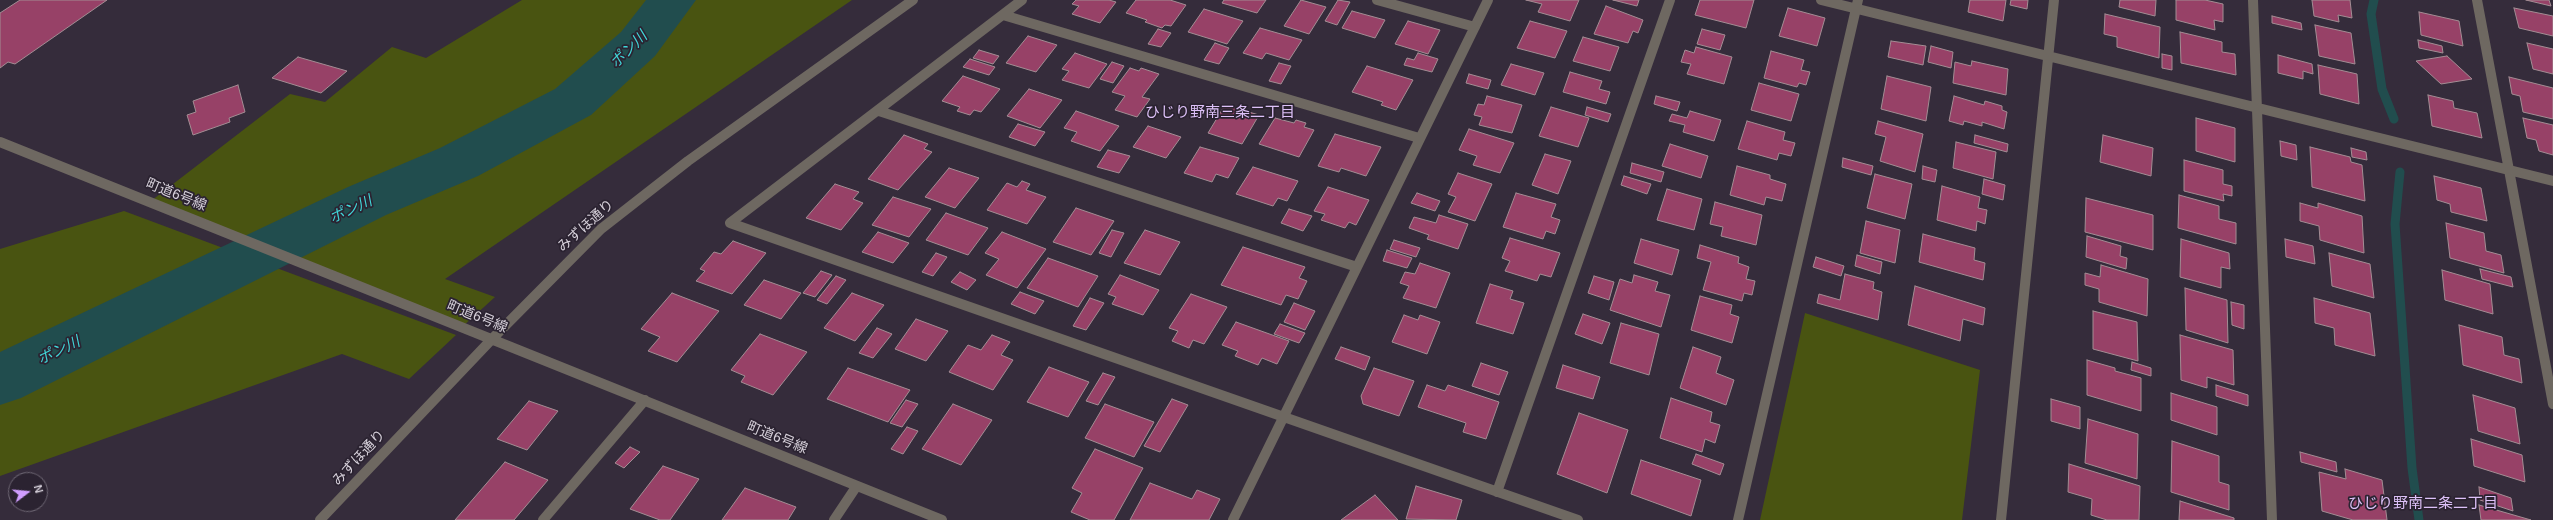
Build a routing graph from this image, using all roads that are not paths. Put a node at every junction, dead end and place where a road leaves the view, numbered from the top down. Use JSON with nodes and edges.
{"nodes":[{"id":1,"x":913,"y":0,"type":"edge"},
{"id":2,"x":1022,"y":0,"type":"edge"},
{"id":3,"x":1377,"y":0,"type":"edge"},
{"id":4,"x":1488,"y":0,"type":"edge"},
{"id":5,"x":1670,"y":0,"type":"edge"},
{"id":6,"x":1821,"y":0,"type":"edge"},
{"id":7,"x":2054,"y":0,"type":"edge"},
{"id":8,"x":2253,"y":0,"type":"edge"},
{"id":9,"x":2477,"y":0,"type":"edge"},
{"id":10,"x":1858,"y":4,"type":"edge"},
{"id":11,"x":1003,"y":15,"type":"junction"},
{"id":12,"x":1475,"y":27,"type":"junction"},
{"id":13,"x":2048,"y":56,"type":"junction"},
{"id":14,"x":2256,"y":110,"type":"junction"},
{"id":15,"x":879,"y":111,"type":"junction"},
{"id":16,"x":1419,"y":138,"type":"junction"},
{"id":17,"x":0,"y":142,"type":"edge"},
{"id":18,"x":2510,"y":170,"type":"junction"},
{"id":19,"x":2553,"y":181,"type":"edge"},
{"id":20,"x":1357,"y":267,"type":"junction"},
{"id":21,"x":492,"y":339,"type":"junction"},
{"id":22,"x":645,"y":400,"type":"junction"},
{"id":23,"x":2553,"y":404,"type":"edge"},
{"id":24,"x":1282,"y":417,"type":"junction"},
{"id":25,"x":856,"y":487,"type":"junction"},
{"id":26,"x":1497,"y":492,"type":"junction"},
{"id":27,"x":320,"y":520,"type":"edge"},
{"id":28,"x":544,"y":520,"type":"edge"},
{"id":29,"x":834,"y":520,"type":"edge"},
{"id":30,"x":942,"y":520,"type":"edge"},
{"id":31,"x":1233,"y":520,"type":"edge"},
{"id":32,"x":1578,"y":520,"type":"edge"},
{"id":33,"x":1738,"y":520,"type":"edge"},
{"id":34,"x":2001,"y":520,"type":"edge"},
{"id":35,"x":2272,"y":520,"type":"edge"}],
"edges":[{"from":1,"to":21,"type":"street","name":"みずほ通り"},
{"from":2,"to":11,"type":"street"},
{"from":3,"to":12,"type":"street"},
{"from":4,"to":12,"type":"street"},
{"from":5,"to":26,"type":"street"},
{"from":6,"to":10,"type":"street"},
{"from":7,"to":13,"type":"street"},
{"from":8,"to":14,"type":"street"},
{"from":9,"to":18,"type":"street"},
{"from":10,"to":13,"type":"street"},
{"from":10,"to":33,"type":"street"},
{"from":11,"to":15,"type":"street"},
{"from":11,"to":16,"type":"street"},
{"from":12,"to":16,"type":"street"},
{"from":13,"to":14,"type":"street"},
{"from":13,"to":34,"type":"street"},
{"from":14,"to":18,"type":"street"},
{"from":14,"to":35,"type":"street"},
{"from":15,"to":20,"type":"street"},
{"from":15,"to":24,"type":"street"},
{"from":16,"to":20,"type":"street"},
{"from":17,"to":21,"type":"street","name":"町道6号線"},
{"from":18,"to":19,"type":"street"},
{"from":18,"to":23,"type":"street"},
{"from":20,"to":24,"type":"street"},
{"from":21,"to":22,"type":"street","name":"町道6号線"},
{"from":21,"to":27,"type":"street","name":"みずほ通り"},
{"from":22,"to":25,"type":"street","name":"町道6号線"},
{"from":22,"to":28,"type":"street"},
{"from":24,"to":26,"type":"street"},
{"from":24,"to":31,"type":"street"},
{"from":25,"to":29,"type":"street"},
{"from":25,"to":30,"type":"street","name":"町道6号線"},
{"from":26,"to":32,"type":"street"}]}
